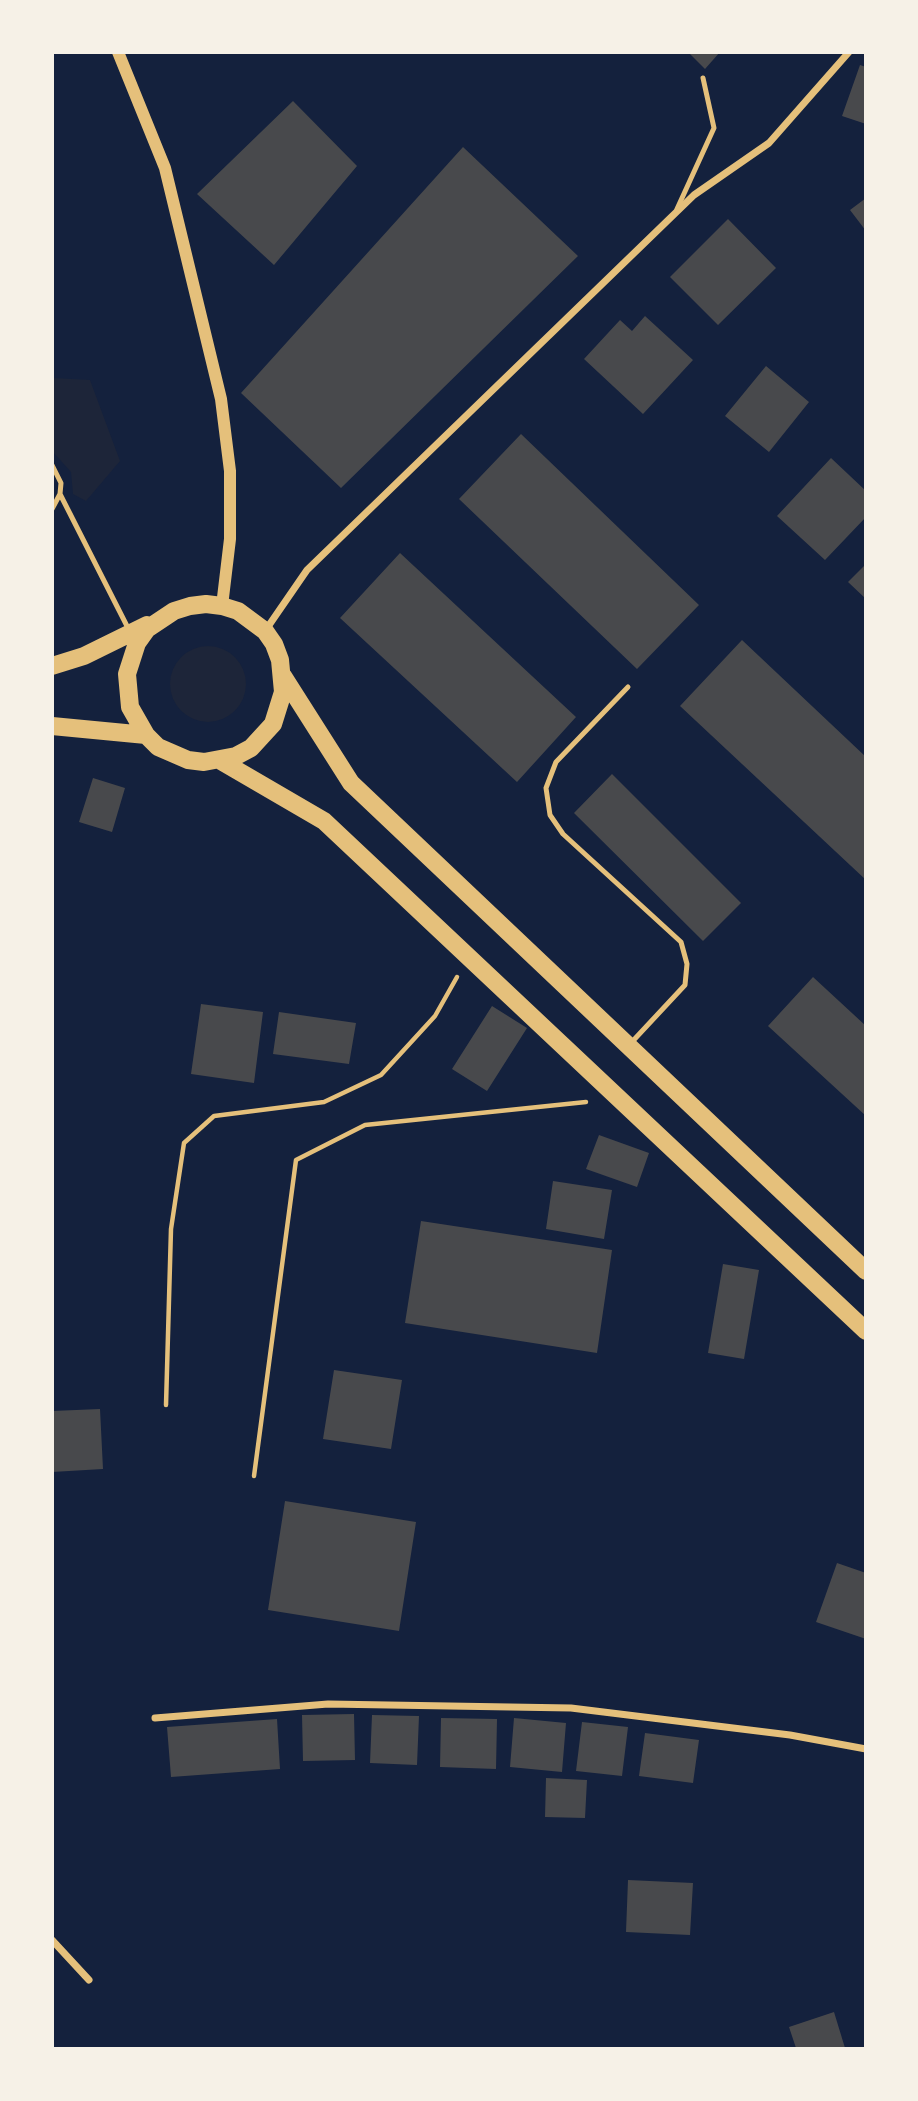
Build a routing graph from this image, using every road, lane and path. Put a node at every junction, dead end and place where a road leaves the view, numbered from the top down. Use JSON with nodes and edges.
{"nodes":[{"id":1,"x":118,"y":52,"type":"edge"},
{"id":2,"x":849,"y":52,"type":"edge"},
{"id":3,"x":703,"y":78,"type":"dead end"},
{"id":4,"x":675,"y":213,"type":"junction"},
{"id":5,"x":52,"y":465,"type":"edge"},
{"id":6,"x":60,"y":494,"type":"junction"},
{"id":7,"x":52,"y":509,"type":"edge"},
{"id":8,"x":222,"y":606,"type":"junction"},
{"id":9,"x":160,"y":619,"type":"junction"},
{"id":10,"x":265,"y":631,"type":"junction"},
{"id":11,"x":131,"y":633,"type":"junction"},
{"id":12,"x":52,"y":666,"type":"edge"},
{"id":13,"x":284,"y":676,"type":"junction"},
{"id":14,"x":628,"y":687,"type":"dead end"},
{"id":15,"x":52,"y":726,"type":"edge"},
{"id":16,"x":146,"y":736,"type":"junction"},
{"id":17,"x":221,"y":761,"type":"junction"},
{"id":18,"x":468,"y":958,"type":"junction"},
{"id":19,"x":628,"y":1046,"type":"junction"},
{"id":20,"x":618,"y":1099,"type":"junction"},
{"id":21,"x":866,"y":1271,"type":"edge"},
{"id":22,"x":866,"y":1331,"type":"edge"},
{"id":23,"x":166,"y":1405,"type":"dead end"},
{"id":24,"x":254,"y":1476,"type":"dead end"},
{"id":25,"x":155,"y":1718,"type":"dead end"},
{"id":26,"x":866,"y":1749,"type":"edge"},
{"id":27,"x":52,"y":1940,"type":"edge"},
{"id":28,"x":89,"y":1980,"type":"dead end"}],
"edges":[{"from":1,"to":8,"type":"street"},
{"from":2,"to":4,"type":"street"},
{"from":3,"to":4,"type":"lane"},
{"from":4,"to":10,"type":"street"},
{"from":5,"to":6,"type":"lane"},
{"from":6,"to":7,"type":"lane"},
{"from":6,"to":11,"type":"lane"},
{"from":8,"to":9,"type":"main road"},
{"from":8,"to":10,"type":"main road"},
{"from":9,"to":11,"type":"main road"},
{"from":9,"to":16,"type":"main road"},
{"from":10,"to":13,"type":"main road"},
{"from":11,"to":12,"type":"main road"},
{"from":13,"to":17,"type":"main road"},
{"from":13,"to":19,"type":"main road"},
{"from":14,"to":19,"type":"lane"},
{"from":15,"to":16,"type":"main road"},
{"from":16,"to":17,"type":"main road"},
{"from":17,"to":18,"type":"main road"},
{"from":18,"to":20,"type":"main road"},
{"from":18,"to":23,"type":"path"},
{"from":19,"to":21,"type":"main road"},
{"from":20,"to":22,"type":"main road"},
{"from":20,"to":24,"type":"path"},
{"from":25,"to":26,"type":"street"},
{"from":27,"to":28,"type":"street"}]}
